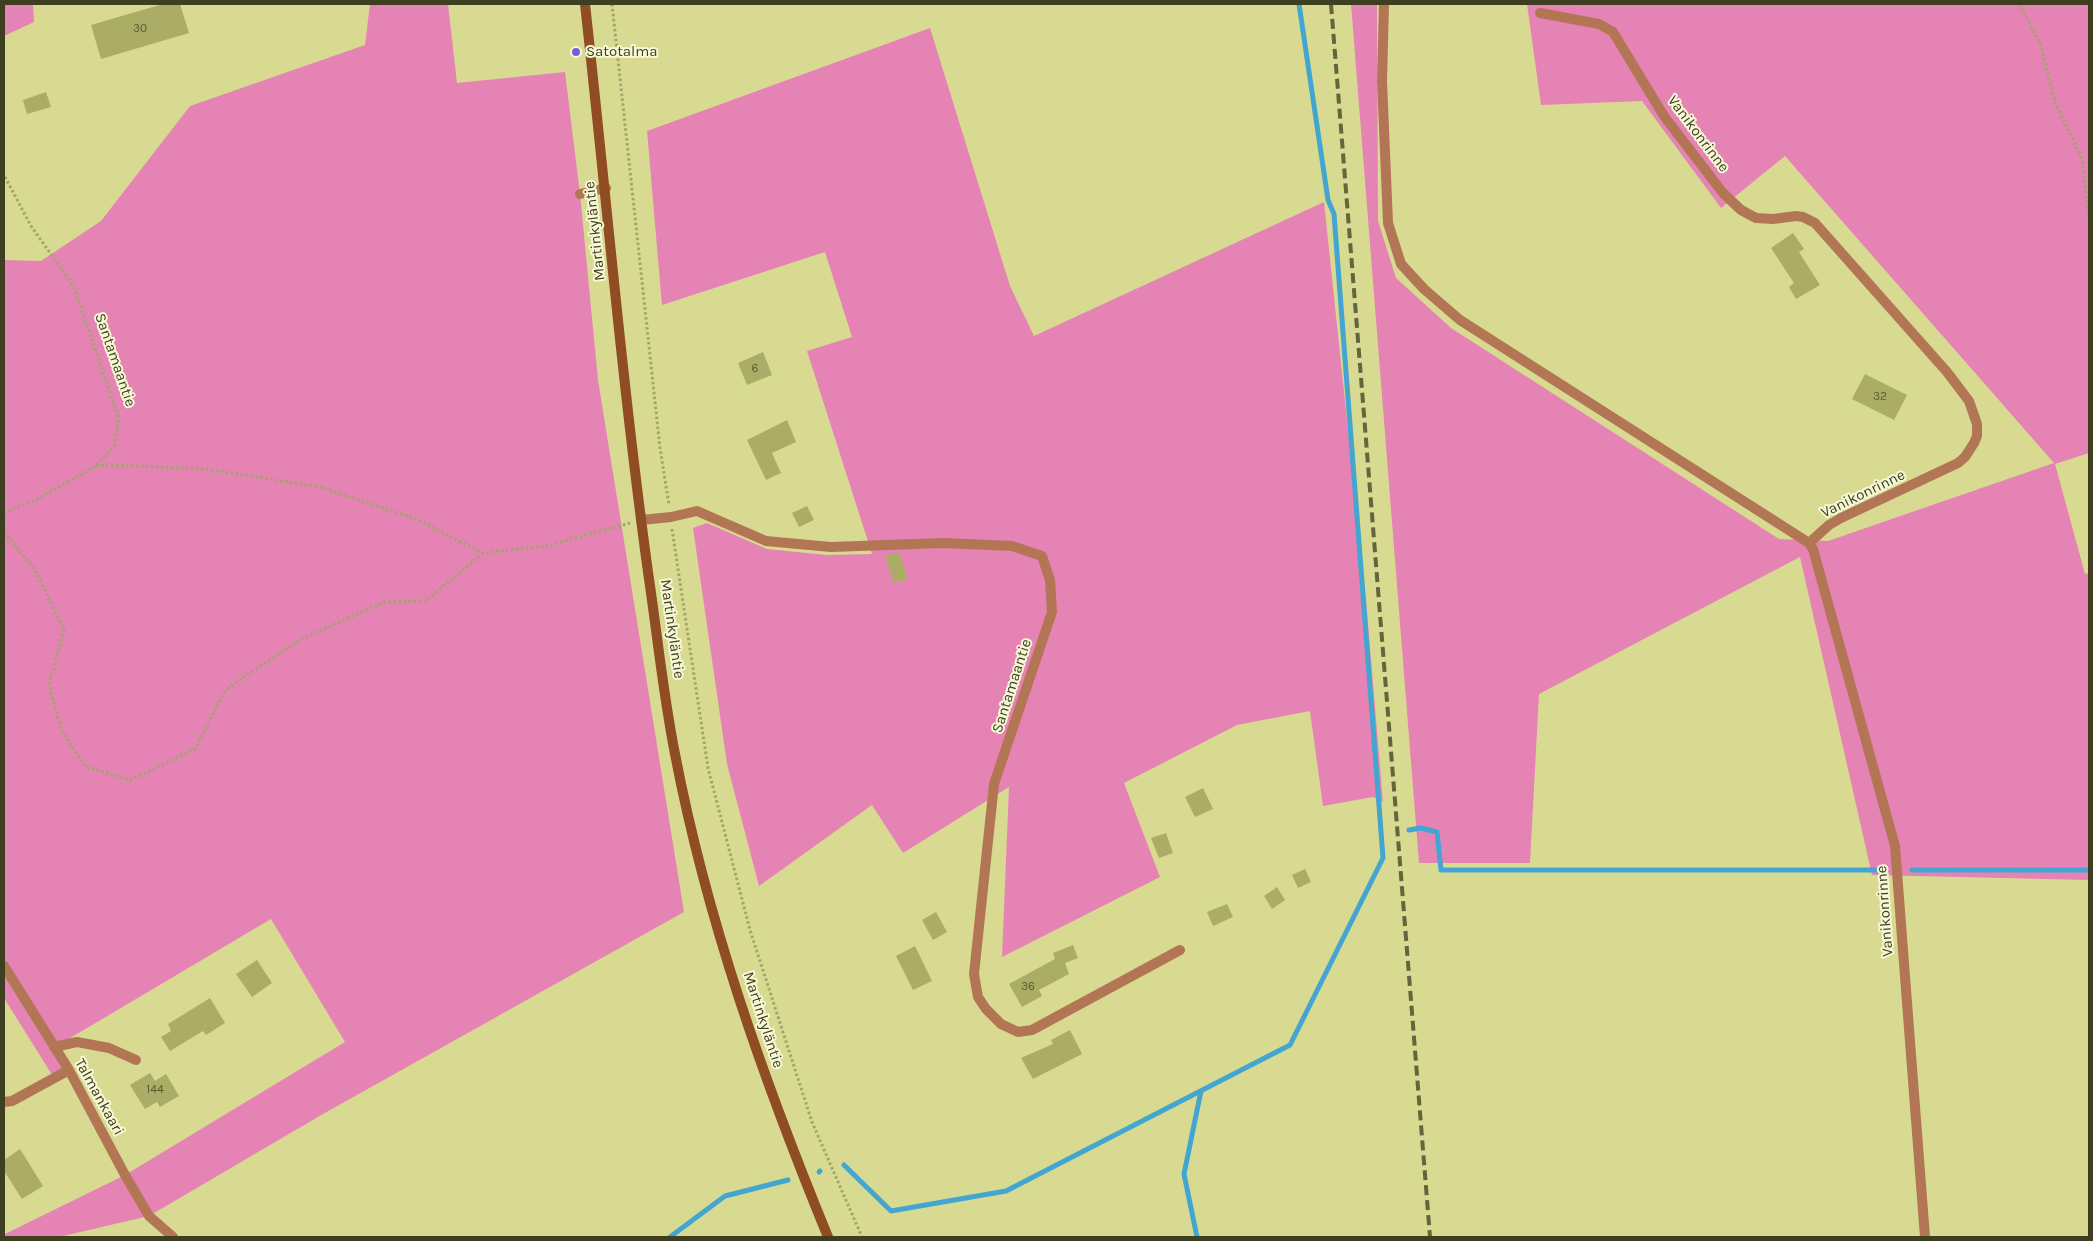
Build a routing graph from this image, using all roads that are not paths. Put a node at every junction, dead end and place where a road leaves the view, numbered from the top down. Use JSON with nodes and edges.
{"nodes":[{"id":1,"x":585,"y":4,"type":"edge"},
{"id":2,"x":1384,"y":4,"type":"edge"},
{"id":3,"x":1540,"y":13,"type":"dead end"},
{"id":4,"x":606,"y":188,"type":"junction"},
{"id":5,"x":580,"y":194,"type":"dead end"},
{"id":6,"x":641,"y":520,"type":"junction"},
{"id":7,"x":1809,"y":543,"type":"junction"},
{"id":8,"x":1180,"y":950,"type":"dead end"},
{"id":9,"x":4,"y":966,"type":"edge"},
{"id":10,"x":54,"y":1047,"type":"junction"},
{"id":11,"x":136,"y":1060,"type":"dead end"},
{"id":12,"x":69,"y":1070,"type":"junction"},
{"id":13,"x":4,"y":1102,"type":"edge"},
{"id":14,"x":173,"y":1237,"type":"edge"},
{"id":15,"x":828,"y":1237,"type":"edge"},
{"id":16,"x":1925,"y":1237,"type":"edge"}],
"edges":[{"from":1,"to":4,"type":"street","name":"Martinkyläntie"},
{"from":2,"to":7,"type":"street"},
{"from":3,"to":7,"type":"street","name":"Vanikonrinne"},
{"from":4,"to":5,"type":"street"},
{"from":4,"to":6,"type":"street","name":"Martinkyläntie"},
{"from":6,"to":8,"type":"street","name":"Santamaantie"},
{"from":6,"to":15,"type":"street","name":"Martinkyläntie"},
{"from":7,"to":16,"type":"street","name":"Vanikonrinne"},
{"from":9,"to":10,"type":"street","name":"Talmankaari"},
{"from":10,"to":11,"type":"street"},
{"from":10,"to":12,"type":"street","name":"Talmankaari"},
{"from":12,"to":13,"type":"street"},
{"from":12,"to":14,"type":"street","name":"Talmankaari"}]}
